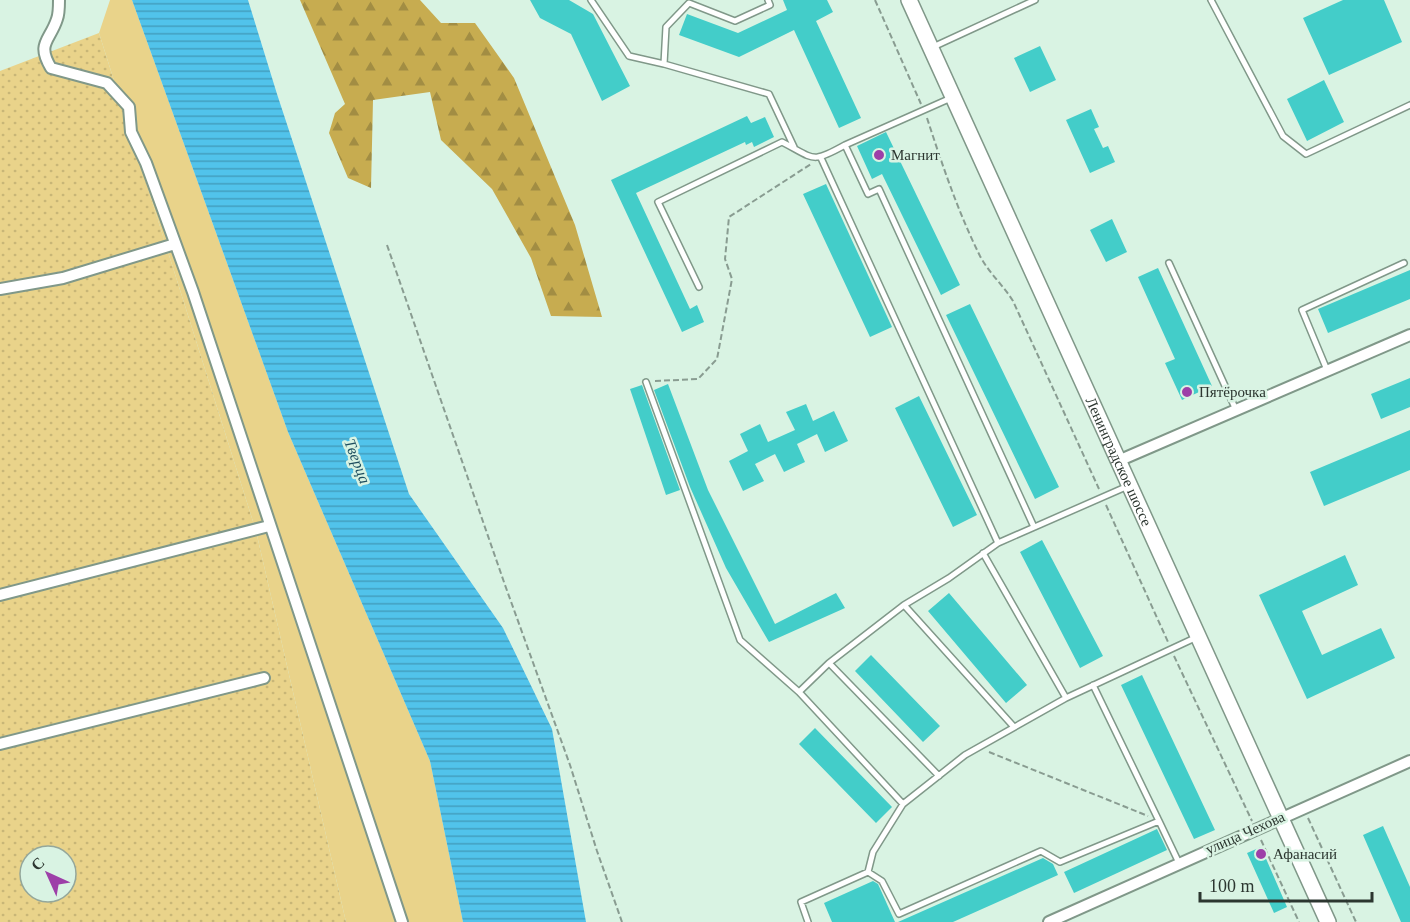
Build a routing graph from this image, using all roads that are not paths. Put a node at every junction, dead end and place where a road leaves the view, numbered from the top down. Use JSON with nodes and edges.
{"nodes":[{"id":1,"x":59,"y":0,"type":"edge"},
{"id":2,"x":591,"y":0,"type":"edge"},
{"id":3,"x":768,"y":0,"type":"edge"},
{"id":4,"x":909,"y":0,"type":"edge"},
{"id":5,"x":1035,"y":0,"type":"edge"},
{"id":6,"x":1210,"y":0,"type":"edge"},
{"id":7,"x":930,"y":48,"type":"junction"},
{"id":8,"x":664,"y":64,"type":"junction"},
{"id":9,"x":953,"y":97,"type":"junction"},
{"id":10,"x":1410,"y":105,"type":"edge"},
{"id":11,"x":845,"y":144,"type":"junction"},
{"id":12,"x":795,"y":148,"type":"junction"},
{"id":13,"x":821,"y":158,"type":"junction"},
{"id":14,"x":175,"y":244,"type":"junction"},
{"id":15,"x":1404,"y":262,"type":"dead end"},
{"id":16,"x":1169,"y":263,"type":"dead end"},
{"id":17,"x":699,"y":287,"type":"dead end"},
{"id":18,"x":0,"y":290,"type":"edge"},
{"id":19,"x":1410,"y":334,"type":"edge"},
{"id":20,"x":1327,"y":370,"type":"junction"},
{"id":21,"x":646,"y":382,"type":"road end"},
{"id":22,"x":1236,"y":410,"type":"junction"},
{"id":23,"x":1118,"y":461,"type":"junction"},
{"id":24,"x":1130,"y":485,"type":"junction"},
{"id":25,"x":269,"y":526,"type":"junction"},
{"id":26,"x":1034,"y":527,"type":"junction"},
{"id":27,"x":998,"y":543,"type":"junction"},
{"id":28,"x":983,"y":553,"type":"junction"},
{"id":29,"x":0,"y":595,"type":"edge"},
{"id":30,"x":904,"y":605,"type":"junction"},
{"id":31,"x":1198,"y":637,"type":"junction"},
{"id":32,"x":829,"y":663,"type":"junction"},
{"id":33,"x":264,"y":678,"type":"dead end"},
{"id":34,"x":1093,"y":685,"type":"junction"},
{"id":35,"x":799,"y":692,"type":"junction"},
{"id":36,"x":1066,"y":698,"type":"junction"},
{"id":37,"x":1014,"y":727,"type":"junction"},
{"id":38,"x":0,"y":744,"type":"edge"},
{"id":39,"x":1410,"y":761,"type":"edge"},
{"id":40,"x":939,"y":776,"type":"junction"},
{"id":41,"x":903,"y":804,"type":"junction"},
{"id":42,"x":1281,"y":817,"type":"junction"},
{"id":43,"x":1159,"y":821,"type":"junction"},
{"id":44,"x":1179,"y":863,"type":"junction"},
{"id":45,"x":868,"y":872,"type":"junction"},
{"id":46,"x":402,"y":922,"type":"edge"},
{"id":47,"x":808,"y":922,"type":"edge"},
{"id":48,"x":1049,"y":922,"type":"edge"},
{"id":49,"x":1328,"y":922,"type":"edge"}],
"edges":[{"from":1,"to":14,"type":"street"},
{"from":2,"to":8,"type":"lane"},
{"from":3,"to":8,"type":"lane"},
{"from":4,"to":7,"type":"main road","name":"Ленинградское шоссе"},
{"from":5,"to":7,"type":"lane"},
{"from":6,"to":10,"type":"lane"},
{"from":7,"to":9,"type":"main road","name":"Ленинградское шоссе"},
{"from":8,"to":12,"type":"lane"},
{"from":9,"to":11,"type":"lane"},
{"from":9,"to":23,"type":"main road","name":"Ленинградское шоссе"},
{"from":11,"to":13,"type":"lane"},
{"from":11,"to":26,"type":"lane"},
{"from":12,"to":13,"type":"lane"},
{"from":12,"to":17,"type":"lane"},
{"from":13,"to":27,"type":"lane"},
{"from":14,"to":18,"type":"street"},
{"from":14,"to":25,"type":"street"},
{"from":15,"to":20,"type":"lane"},
{"from":16,"to":22,"type":"lane"},
{"from":19,"to":20,"type":"street"},
{"from":20,"to":22,"type":"street"},
{"from":21,"to":35,"type":"lane"},
{"from":22,"to":23,"type":"street"},
{"from":23,"to":24,"type":"main road","name":"Ленинградское шоссе"},
{"from":24,"to":26,"type":"lane"},
{"from":24,"to":31,"type":"main road","name":"Ленинградское шоссе"},
{"from":25,"to":29,"type":"street"},
{"from":25,"to":46,"type":"street"},
{"from":26,"to":27,"type":"lane"},
{"from":27,"to":28,"type":"lane"},
{"from":28,"to":30,"type":"lane"},
{"from":28,"to":36,"type":"lane"},
{"from":30,"to":32,"type":"lane"},
{"from":30,"to":37,"type":"lane"},
{"from":31,"to":34,"type":"lane"},
{"from":31,"to":42,"type":"main road","name":"Ленинградское шоссе"},
{"from":32,"to":35,"type":"lane"},
{"from":32,"to":40,"type":"lane"},
{"from":33,"to":38,"type":"street"},
{"from":34,"to":36,"type":"lane"},
{"from":34,"to":43,"type":"lane"},
{"from":35,"to":41,"type":"lane"},
{"from":36,"to":37,"type":"lane"},
{"from":37,"to":40,"type":"lane"},
{"from":39,"to":42,"type":"street","name":"улица Чехова"},
{"from":40,"to":41,"type":"lane"},
{"from":41,"to":45,"type":"lane"},
{"from":42,"to":44,"type":"street","name":"улица Чехова"},
{"from":42,"to":49,"type":"main road","name":"Ленинградское шоссе"},
{"from":43,"to":44,"type":"lane"},
{"from":43,"to":45,"type":"lane"},
{"from":44,"to":48,"type":"street","name":"улица Чехова"},
{"from":45,"to":47,"type":"lane"}]}
